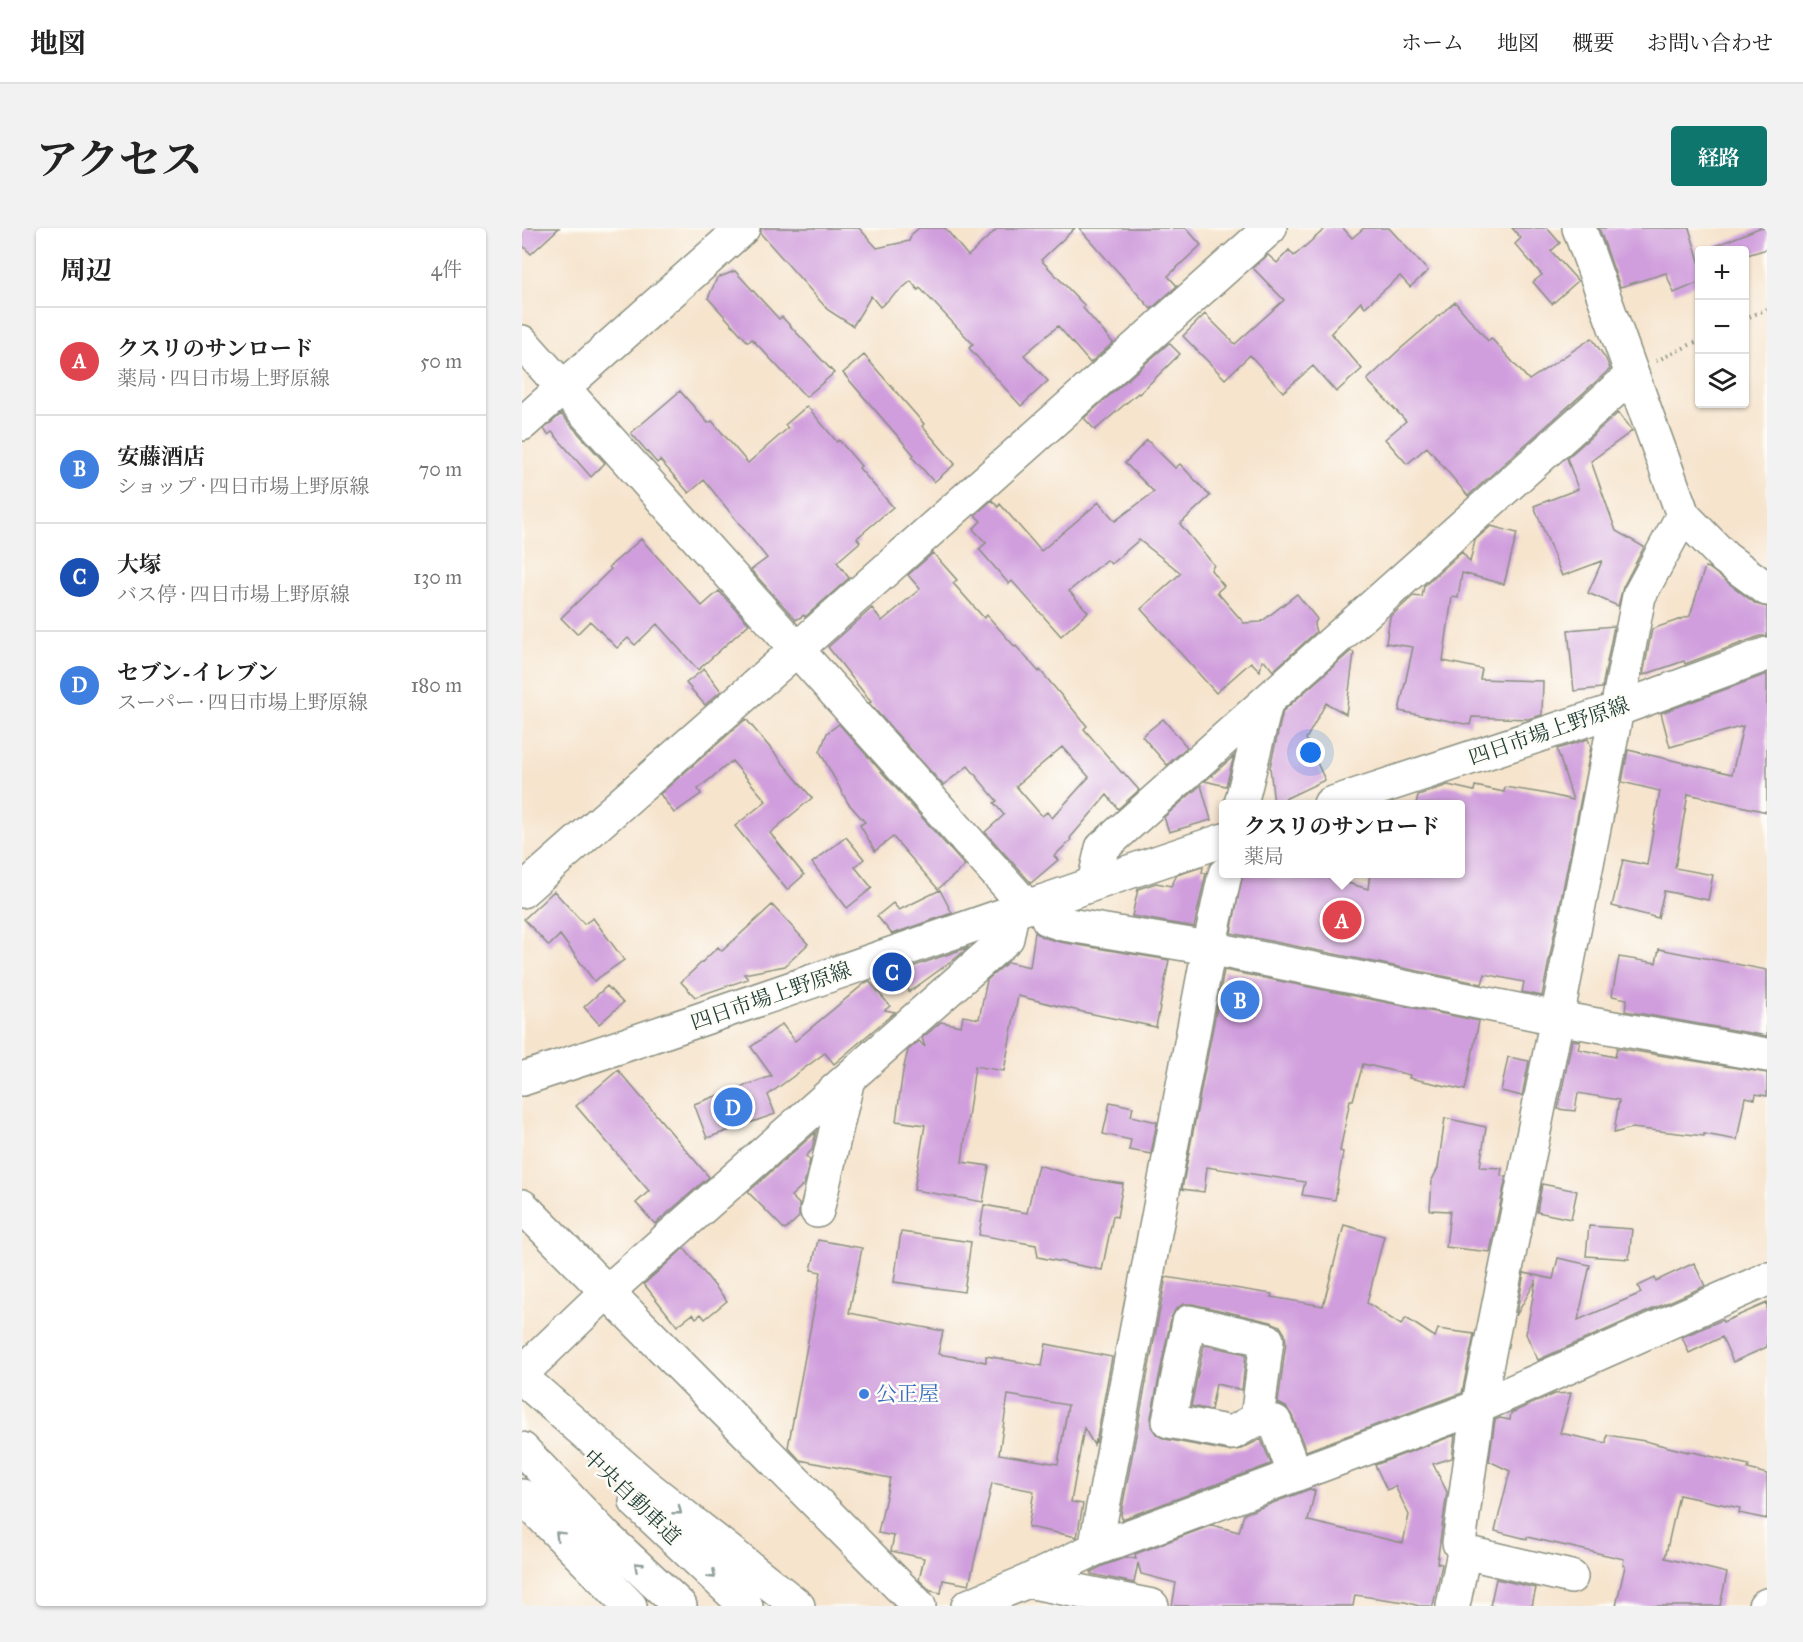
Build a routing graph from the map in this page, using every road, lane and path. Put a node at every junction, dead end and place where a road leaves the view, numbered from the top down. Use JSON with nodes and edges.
{"nodes":[{"id":1,"x":743,"y":228,"type":"edge"},
{"id":2,"x":1270,"y":228,"type":"edge"},
{"id":3,"x":1579,"y":228,"type":"edge"},
{"id":4,"x":1767,"y":309,"type":"edge"},
{"id":5,"x":1749,"y":318,"type":"edge"},
{"id":6,"x":522,"y":342,"type":"edge"},
{"id":7,"x":1695,"y":342,"type":"edge"},
{"id":8,"x":1632,"y":375,"type":"junction"},
{"id":9,"x":563,"y":387,"type":"junction"},
{"id":10,"x":522,"y":424,"type":"edge"},
{"id":11,"x":1683,"y":515,"type":"junction"},
{"id":12,"x":1767,"y":589,"type":"edge"},
{"id":13,"x":797,"y":649,"type":"junction"},
{"id":14,"x":1767,"y":654,"type":"edge"},
{"id":15,"x":1266,"y":703,"type":"junction"},
{"id":16,"x":1616,"y":710,"type":"junction"},
{"id":17,"x":1242,"y":800,"type":"edge"},
{"id":18,"x":1342,"y":800,"type":"edge"},
{"id":19,"x":1219,"y":842,"type":"edge"},
{"id":20,"x":1224,"y":878,"type":"edge"},
{"id":21,"x":1094,"y":883,"type":"junction"},
{"id":22,"x":522,"y":891,"type":"edge"},
{"id":23,"x":1027,"y":908,"type":"junction"},
{"id":24,"x":1209,"y":948,"type":"junction"},
{"id":25,"x":1557,"y":1018,"type":"junction"},
{"id":26,"x":1767,"y":1055,"type":"edge"},
{"id":27,"x":522,"y":1079,"type":"edge"},
{"id":28,"x":848,"y":1079,"type":"junction"},
{"id":29,"x":522,"y":1206,"type":"edge"},
{"id":30,"x":817,"y":1211,"type":"dead end"},
{"id":31,"x":1767,"y":1279,"type":"edge"},
{"id":32,"x":604,"y":1295,"type":"junction"},
{"id":33,"x":522,"y":1373,"type":"edge"},
{"id":34,"x":522,"y":1378,"type":"edge"},
{"id":35,"x":522,"y":1385,"type":"edge"},
{"id":36,"x":1478,"y":1407,"type":"junction"},
{"id":37,"x":1257,"y":1419,"type":"dead end"},
{"id":38,"x":522,"y":1449,"type":"edge"},
{"id":39,"x":1294,"y":1475,"type":"junction"},
{"id":40,"x":522,"y":1496,"type":"edge"},
{"id":41,"x":1095,"y":1549,"type":"junction"},
{"id":42,"x":1464,"y":1552,"type":"junction"},
{"id":43,"x":1571,"y":1577,"type":"dead end"},
{"id":44,"x":1028,"y":1581,"type":"junction"},
{"id":45,"x":630,"y":1606,"type":"edge"},
{"id":46,"x":680,"y":1606,"type":"edge"},
{"id":47,"x":746,"y":1606,"type":"edge"},
{"id":48,"x":798,"y":1606,"type":"edge"},
{"id":49,"x":919,"y":1606,"type":"edge"},
{"id":50,"x":968,"y":1606,"type":"edge"},
{"id":51,"x":1152,"y":1606,"type":"edge"},
{"id":52,"x":1453,"y":1606,"type":"edge"}],
"edges":[{"from":1,"to":9,"type":"main road"},
{"from":2,"to":13,"type":"main road"},
{"from":3,"to":8,"type":"main road"},
{"from":4,"to":5,"type":"path"},
{"from":6,"to":9,"type":"main road"},
{"from":7,"to":8,"type":"path"},
{"from":8,"to":11,"type":"main road"},
{"from":8,"to":15,"type":"main road"},
{"from":9,"to":10,"type":"main road"},
{"from":9,"to":13,"type":"main road"},
{"from":11,"to":12,"type":"main road"},
{"from":11,"to":16,"type":"main road"},
{"from":13,"to":22,"type":"main road"},
{"from":13,"to":23,"type":"main road"},
{"from":14,"to":16,"type":"main road","name":"四日市場上野原線"},
{"from":15,"to":17,"type":"main road"},
{"from":15,"to":21,"type":"main road"},
{"from":16,"to":18,"type":"main road","name":"四日市場上野原線"},
{"from":16,"to":25,"type":"main road"},
{"from":19,"to":21,"type":"main road","name":"四日市場上野原線"},
{"from":20,"to":24,"type":"main road"},
{"from":21,"to":23,"type":"main road","name":"四日市場上野原線"},
{"from":23,"to":24,"type":"main road"},
{"from":23,"to":27,"type":"main road","name":"四日市場上野原線"},
{"from":23,"to":28,"type":"main road"},
{"from":24,"to":25,"type":"main road"},
{"from":24,"to":41,"type":"main road"},
{"from":25,"to":26,"type":"main road"},
{"from":25,"to":36,"type":"main road"},
{"from":28,"to":30,"type":"main road"},
{"from":28,"to":32,"type":"main road"},
{"from":29,"to":32,"type":"main road"},
{"from":31,"to":36,"type":"main road"},
{"from":32,"to":33,"type":"main road"},
{"from":32,"to":49,"type":"main road"},
{"from":34,"to":48,"type":"main road","one_way":true},
{"from":35,"to":47,"type":"main road","name":"中央自動車道","one_way":true},
{"from":36,"to":39,"type":"main road"},
{"from":36,"to":42,"type":"main road"},
{"from":37,"to":39,"type":"main road"},
{"from":46,"to":38,"type":"main road","one_way":true},
{"from":39,"to":41,"type":"main road"},
{"from":45,"to":40,"type":"main road","one_way":true},
{"from":41,"to":44,"type":"main road"},
{"from":42,"to":43,"type":"main road"},
{"from":42,"to":52,"type":"main road"},
{"from":44,"to":50,"type":"main road"},
{"from":44,"to":51,"type":"main road"}]}
